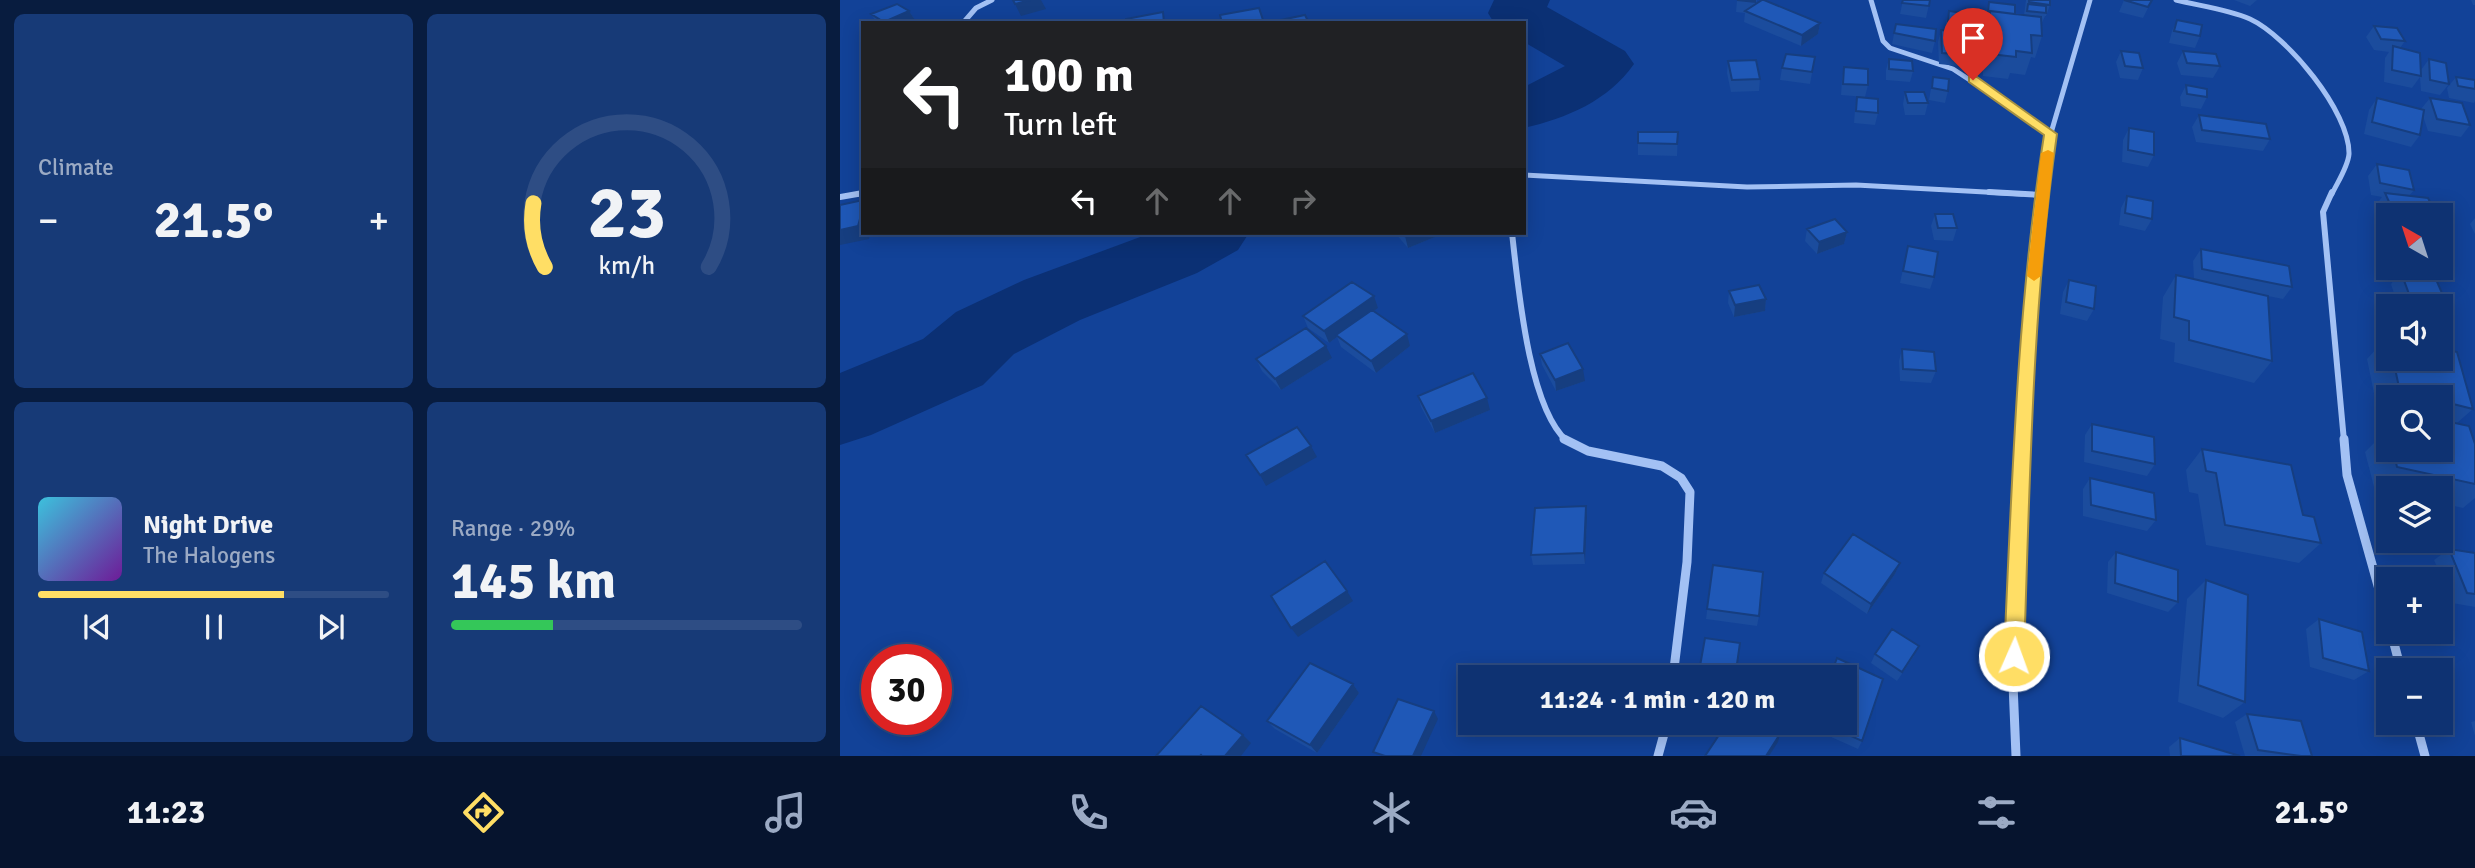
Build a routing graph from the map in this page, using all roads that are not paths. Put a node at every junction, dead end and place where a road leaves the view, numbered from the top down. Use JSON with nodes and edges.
{"nodes":[{"id":1,"x":992,"y":0,"type":"edge"},
{"id":2,"x":1871,"y":0,"type":"edge"},
{"id":3,"x":2090,"y":0,"type":"edge"},
{"id":4,"x":2176,"y":0,"type":"edge"},
{"id":5,"x":965,"y":21,"type":"edge"},
{"id":6,"x":2051,"y":134,"type":"junction"},
{"id":7,"x":1526,"y":175,"type":"edge"},
{"id":8,"x":861,"y":193,"type":"edge"},
{"id":9,"x":2041,"y":195,"type":"junction"},
{"id":10,"x":840,"y":197,"type":"edge"},
{"id":11,"x":1512,"y":235,"type":"edge"},
{"id":12,"x":2376,"y":579,"type":"edge"},
{"id":13,"x":1675,"y":665,"type":"edge"},
{"id":14,"x":1664,"y":735,"type":"edge"},
{"id":15,"x":2419,"y":735,"type":"edge"},
{"id":16,"x":1658,"y":756,"type":"edge"},
{"id":17,"x":2016,"y":756,"type":"edge"},
{"id":18,"x":2425,"y":756,"type":"edge"}],
"edges":[{"from":1,"to":5,"type":"street"},
{"from":2,"to":6,"type":"street"},
{"from":3,"to":6,"type":"street"},
{"from":4,"to":12,"type":"street"},
{"from":6,"to":9,"type":"street"},
{"from":7,"to":9,"type":"street"},
{"from":8,"to":10,"type":"street"},
{"from":9,"to":17,"type":"street"},
{"from":11,"to":13,"type":"street"},
{"from":14,"to":16,"type":"street"},
{"from":15,"to":18,"type":"street"}]}
